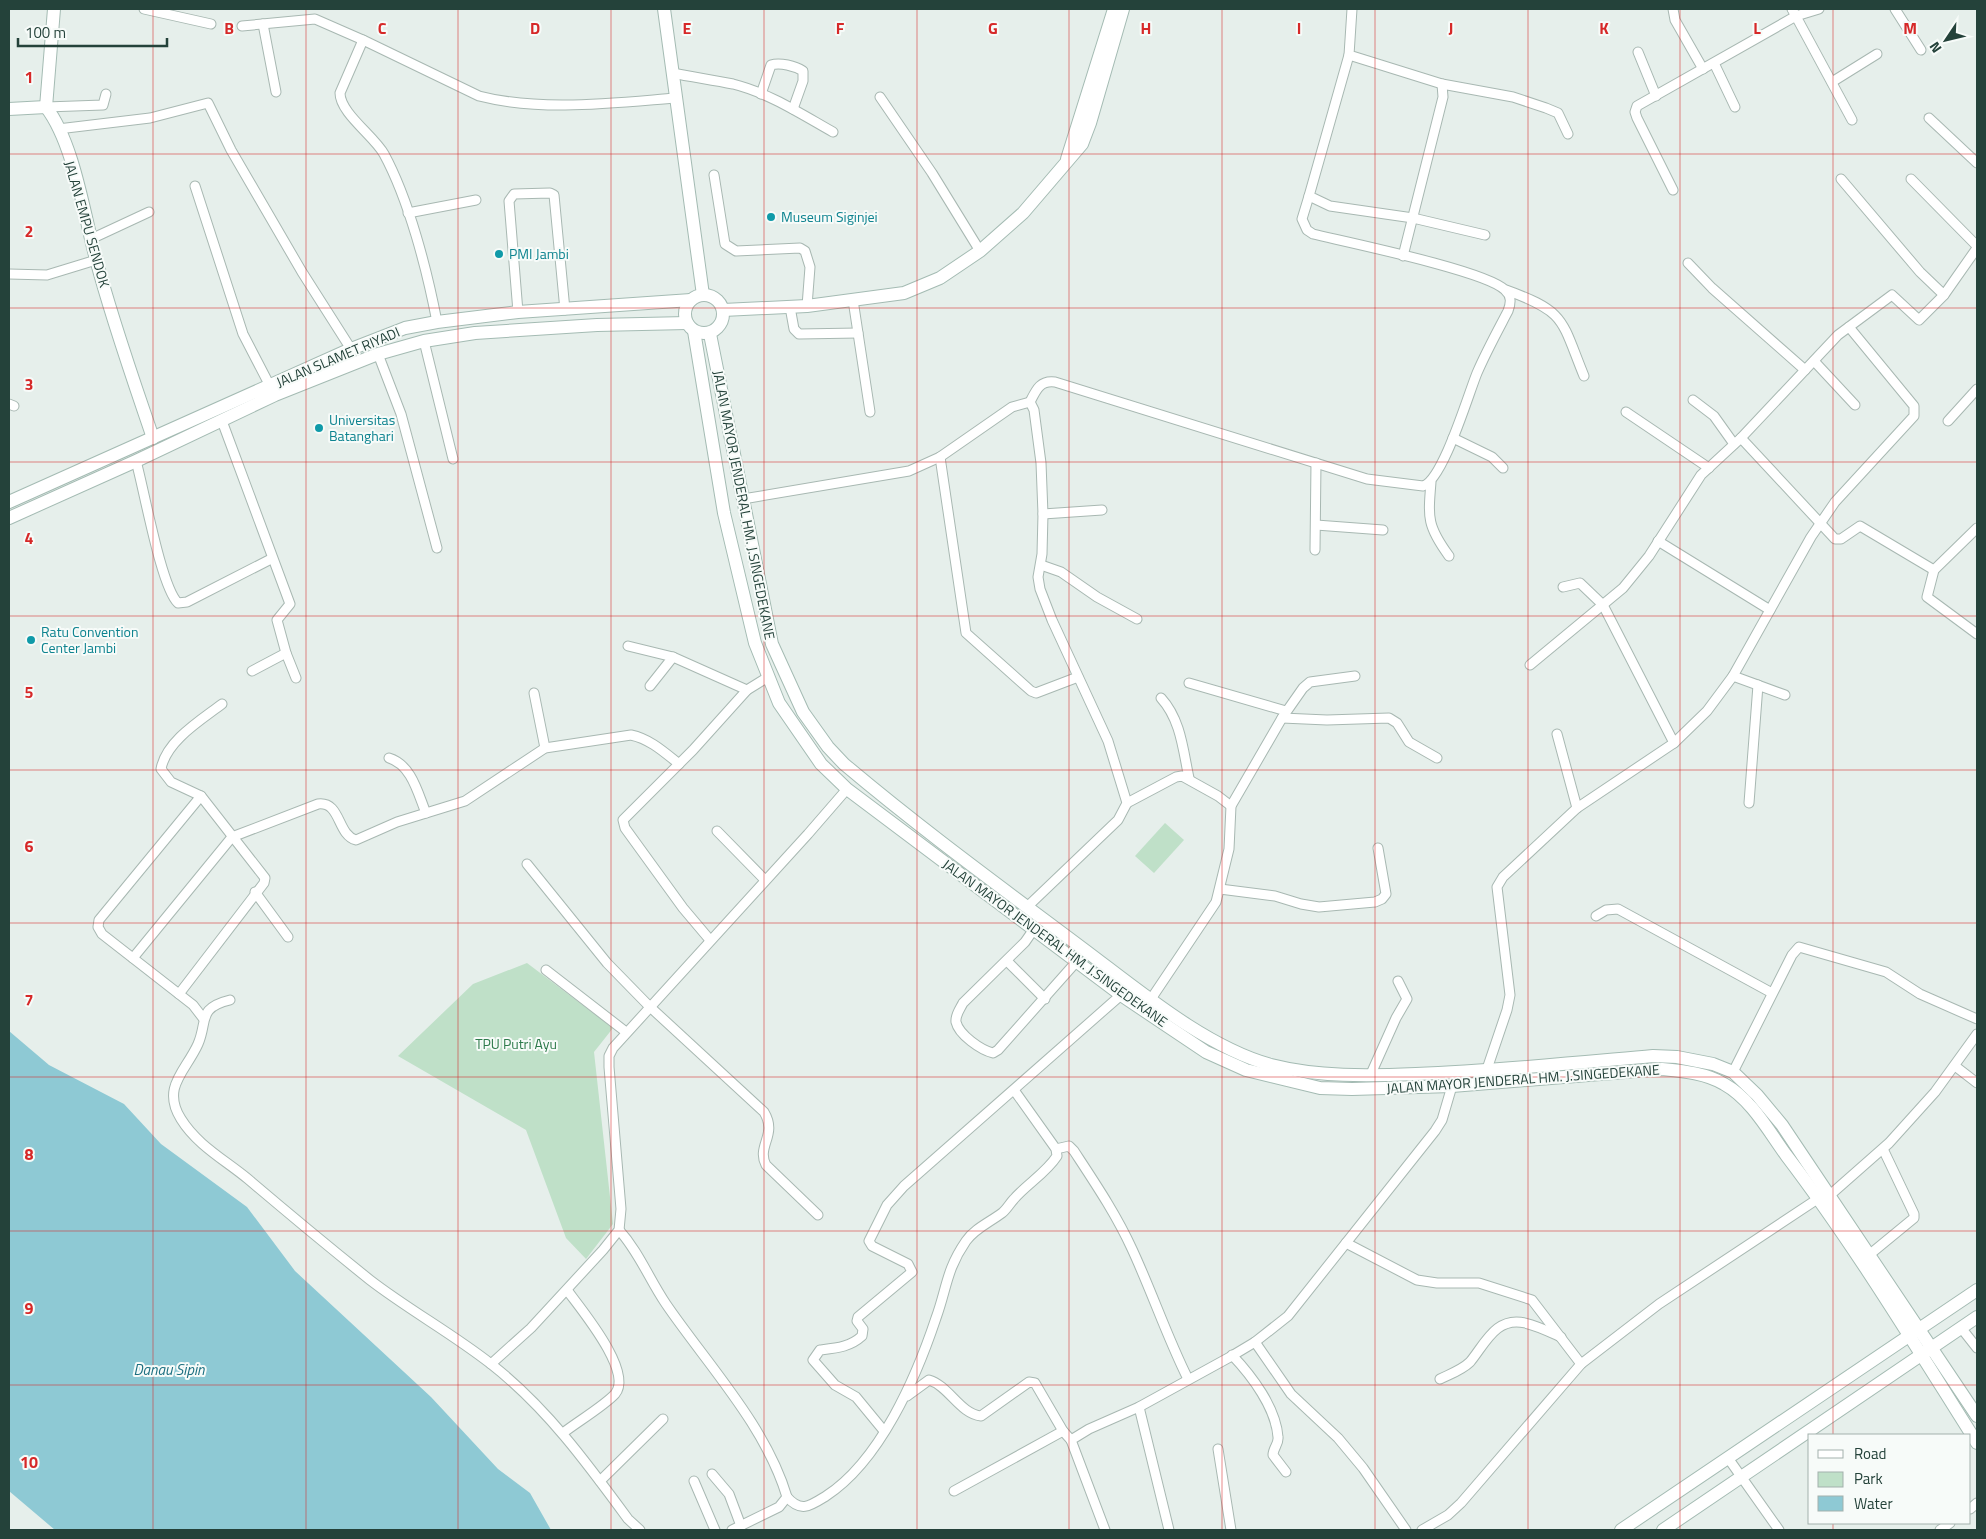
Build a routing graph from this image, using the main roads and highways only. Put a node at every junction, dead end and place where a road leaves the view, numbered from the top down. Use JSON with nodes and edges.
{"nodes":[{"id":1,"x":54,"y":9,"type":"edge"},
{"id":2,"x":664,"y":9,"type":"edge"},
{"id":3,"x":1117,"y":10,"type":"edge"},
{"id":4,"x":46,"y":107,"type":"junction"},
{"id":5,"x":9,"y":109,"type":"edge"},
{"id":6,"x":703,"y":295,"type":"junction"},
{"id":7,"x":691,"y":300,"type":"junction"},
{"id":8,"x":724,"y":310,"type":"junction"},
{"id":9,"x":475,"y":316,"type":"junction"},
{"id":10,"x":690,"y":327,"type":"junction"},
{"id":11,"x":475,"y":333,"type":"junction"},
{"id":12,"x":710,"y":334,"type":"junction"},
{"id":13,"x":153,"y":438,"type":"junction"},
{"id":14,"x":9,"y":502,"type":"edge"},
{"id":15,"x":10,"y":514,"type":"edge"},
{"id":16,"x":947,"y":846,"type":"junction"},
{"id":17,"x":938,"y":858,"type":"junction"},
{"id":18,"x":968,"y":861,"type":"junction"},
{"id":19,"x":958,"y":874,"type":"junction"},
{"id":20,"x":1824,"y":1196,"type":"junction"},
{"id":21,"x":1977,"y":1290,"type":"edge"},
{"id":22,"x":1977,"y":1317,"type":"edge"},
{"id":23,"x":1915,"y":1332,"type":"junction"},
{"id":24,"x":1934,"y":1348,"type":"junction"},
{"id":25,"x":1922,"y":1356,"type":"junction"},
{"id":26,"x":1977,"y":1416,"type":"edge"},
{"id":27,"x":1977,"y":1442,"type":"edge"},
{"id":28,"x":1621,"y":1530,"type":"edge"},
{"id":29,"x":1663,"y":1530,"type":"edge"}],
"edges":[{"from":1,"to":4,"type":"main road"},
{"from":2,"to":6,"type":"main road"},
{"from":3,"to":8,"type":"main road"},
{"from":4,"to":5,"type":"main road"},
{"from":4,"to":13,"type":"main road","name":"JALAN EMPU SENDOK"},
{"from":6,"to":7,"type":"main road"},
{"from":6,"to":8,"type":"main road"},
{"from":7,"to":9,"type":"main road","name":"JALAN SLAMET RIYADI"},
{"from":7,"to":10,"type":"main road"},
{"from":8,"to":12,"type":"main road"},
{"from":9,"to":11,"type":"main road"},
{"from":9,"to":13,"type":"main road","name":"JALAN SLAMET RIYADI"},
{"from":10,"to":11,"type":"main road","name":"JALAN SLAMET RIYADI"},
{"from":10,"to":12,"type":"main road"},
{"from":10,"to":17,"type":"main road","name":"JALAN MAYOR JENDERAL HM. J.SINGEDEKANE"},
{"from":11,"to":15,"type":"main road","name":"JALAN SLAMET RIYADI"},
{"from":12,"to":16,"type":"main road","name":"JALAN MAYOR JENDERAL HM. J.SINGEDEKANE"},
{"from":13,"to":14,"type":"main road","name":"JALAN SLAMET RIYADI"},
{"from":16,"to":17,"type":"main road"},
{"from":16,"to":18,"type":"main road","name":"JALAN MAYOR JENDERAL HM. J.SINGEDEKANE"},
{"from":17,"to":19,"type":"main road","name":"JALAN MAYOR JENDERAL HM. J.SINGEDEKANE"},
{"from":18,"to":19,"type":"main road"},
{"from":18,"to":20,"type":"main road","name":"JALAN MAYOR JENDERAL HM. J.SINGEDEKANE"},
{"from":19,"to":20,"type":"main road","name":"JALAN MAYOR JENDERAL HM. J.SINGEDEKANE"},
{"from":20,"to":23,"type":"main road","name":"JALAN MAYOR JENDERAL HM. J.SINGEDEKANE"},
{"from":20,"to":23,"type":"main road","name":"JALAN MAYOR JENDERAL HM. J.SINGEDEKANE"},
{"from":21,"to":23,"type":"main road"},
{"from":22,"to":24,"type":"main road"},
{"from":23,"to":24,"type":"main road","name":"JALAN MAYOR JENDERAL HM. J.SINGEDEKANE"},
{"from":23,"to":25,"type":"main road","name":"JALAN MAYOR JENDERAL HM. J.SINGEDEKANE"},
{"from":23,"to":28,"type":"main road"},
{"from":24,"to":25,"type":"main road"},
{"from":24,"to":26,"type":"main road","name":"JALAN MAYOR JENDERAL HM. J.SINGEDEKANE"},
{"from":25,"to":27,"type":"main road","name":"JALAN MAYOR JENDERAL HM. J.SINGEDEKANE"},
{"from":25,"to":29,"type":"main road"}]}
